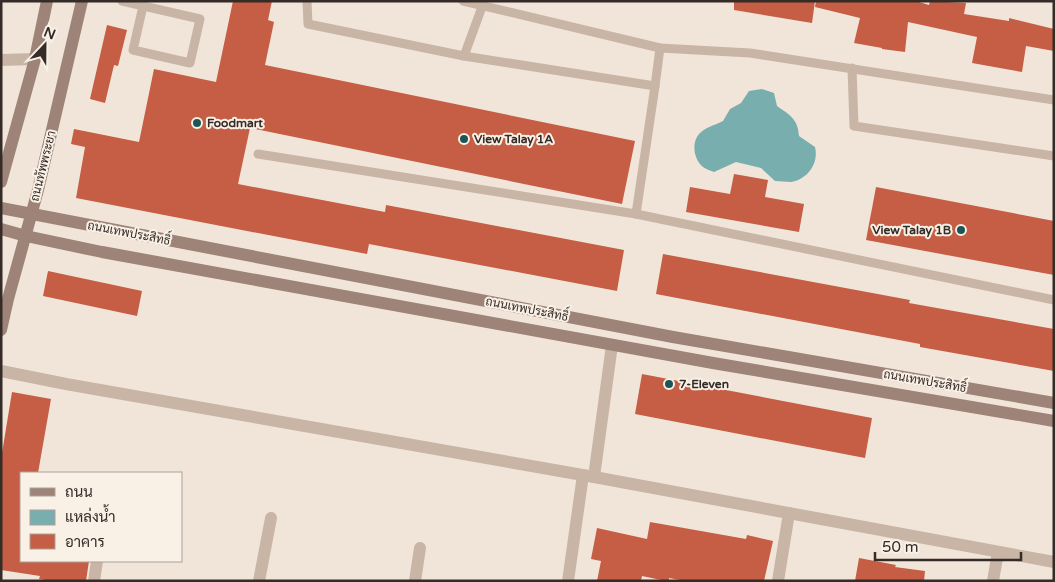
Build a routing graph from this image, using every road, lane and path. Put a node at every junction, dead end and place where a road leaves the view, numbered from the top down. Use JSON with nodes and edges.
{"nodes":[{"id":1,"x":48,"y":1,"type":"edge"},
{"id":2,"x":82,"y":1,"type":"edge"},
{"id":3,"x":122,"y":1,"type":"edge"},
{"id":4,"x":307,"y":1,"type":"edge"},
{"id":5,"x":463,"y":1,"type":"edge"},
{"id":6,"x":143,"y":6,"type":"junction"},
{"id":7,"x":482,"y":6,"type":"junction"},
{"id":8,"x":660,"y":48,"type":"junction"},
{"id":9,"x":464,"y":56,"type":"junction"},
{"id":10,"x":1,"y":60,"type":"edge"},
{"id":11,"x":35,"y":60,"type":"junction"},
{"id":12,"x":852,"y":68,"type":"junction"},
{"id":13,"x":655,"y":86,"type":"junction"},
{"id":14,"x":1054,"y":100,"type":"edge"},
{"id":15,"x":258,"y":154,"type":"dead end"},
{"id":16,"x":1054,"y":156,"type":"edge"},
{"id":17,"x":1,"y":182,"type":"edge"},
{"id":18,"x":1,"y":208,"type":"edge"},
{"id":19,"x":32,"y":214,"type":"junction"},
{"id":20,"x":636,"y":214,"type":"junction"},
{"id":21,"x":1,"y":229,"type":"edge"},
{"id":22,"x":26,"y":236,"type":"junction"},
{"id":23,"x":1054,"y":300,"type":"edge"},
{"id":24,"x":1,"y":330,"type":"edge"},
{"id":25,"x":612,"y":345,"type":"junction"},
{"id":26,"x":1,"y":371,"type":"edge"},
{"id":27,"x":1054,"y":403,"type":"edge"},
{"id":28,"x":1054,"y":421,"type":"edge"},
{"id":29,"x":588,"y":476,"type":"junction"},
{"id":30,"x":789,"y":513,"type":"junction"},
{"id":31,"x":271,"y":518,"type":"dead end"},
{"id":32,"x":420,"y":548,"type":"dead end"},
{"id":33,"x":998,"y":552,"type":"junction"},
{"id":34,"x":97,"y":562,"type":"edge"},
{"id":35,"x":1054,"y":562,"type":"edge"},
{"id":36,"x":94,"y":581,"type":"edge"},
{"id":37,"x":259,"y":581,"type":"edge"},
{"id":38,"x":415,"y":581,"type":"edge"},
{"id":39,"x":568,"y":581,"type":"edge"},
{"id":40,"x":778,"y":581,"type":"edge"},
{"id":41,"x":993,"y":581,"type":"edge"}],
"edges":[{"from":1,"to":11,"type":"main road"},
{"from":2,"to":19,"type":"main road","name":"ถนนทัพพระยา"},
{"from":3,"to":6,"type":"lane"},
{"from":4,"to":9,"type":"lane"},
{"from":5,"to":7,"type":"lane"},
{"from":6,"to":6,"type":"lane"},
{"from":7,"to":8,"type":"lane"},
{"from":7,"to":9,"type":"lane"},
{"from":8,"to":12,"type":"lane"},
{"from":8,"to":13,"type":"lane"},
{"from":9,"to":13,"type":"lane"},
{"from":10,"to":11,"type":"street"},
{"from":11,"to":17,"type":"main road"},
{"from":12,"to":14,"type":"lane"},
{"from":12,"to":16,"type":"lane"},
{"from":13,"to":20,"type":"lane"},
{"from":15,"to":20,"type":"lane"},
{"from":18,"to":19,"type":"main road","name":"ถนนเทพประสิทธิ์"},
{"from":19,"to":22,"type":"main road","name":"ถนนทัพพระยา"},
{"from":19,"to":27,"type":"main road","name":"ถนนเทพประสิทธิ์"},
{"from":20,"to":23,"type":"lane"},
{"from":21,"to":22,"type":"main road","name":"ถนนเทพประสิทธิ์"},
{"from":22,"to":24,"type":"main road","name":"ถนนทัพพระยา"},
{"from":22,"to":25,"type":"main road","name":"ถนนเทพประสิทธิ์"},
{"from":25,"to":28,"type":"main road","name":"ถนนเทพประสิทธิ์"},
{"from":25,"to":29,"type":"street"},
{"from":26,"to":29,"type":"street"},
{"from":29,"to":30,"type":"street"},
{"from":29,"to":39,"type":"street"},
{"from":30,"to":33,"type":"street"},
{"from":30,"to":40,"type":"street"},
{"from":31,"to":37,"type":"street"},
{"from":32,"to":38,"type":"street"},
{"from":33,"to":35,"type":"street"},
{"from":33,"to":41,"type":"street"},
{"from":34,"to":36,"type":"street"}]}
